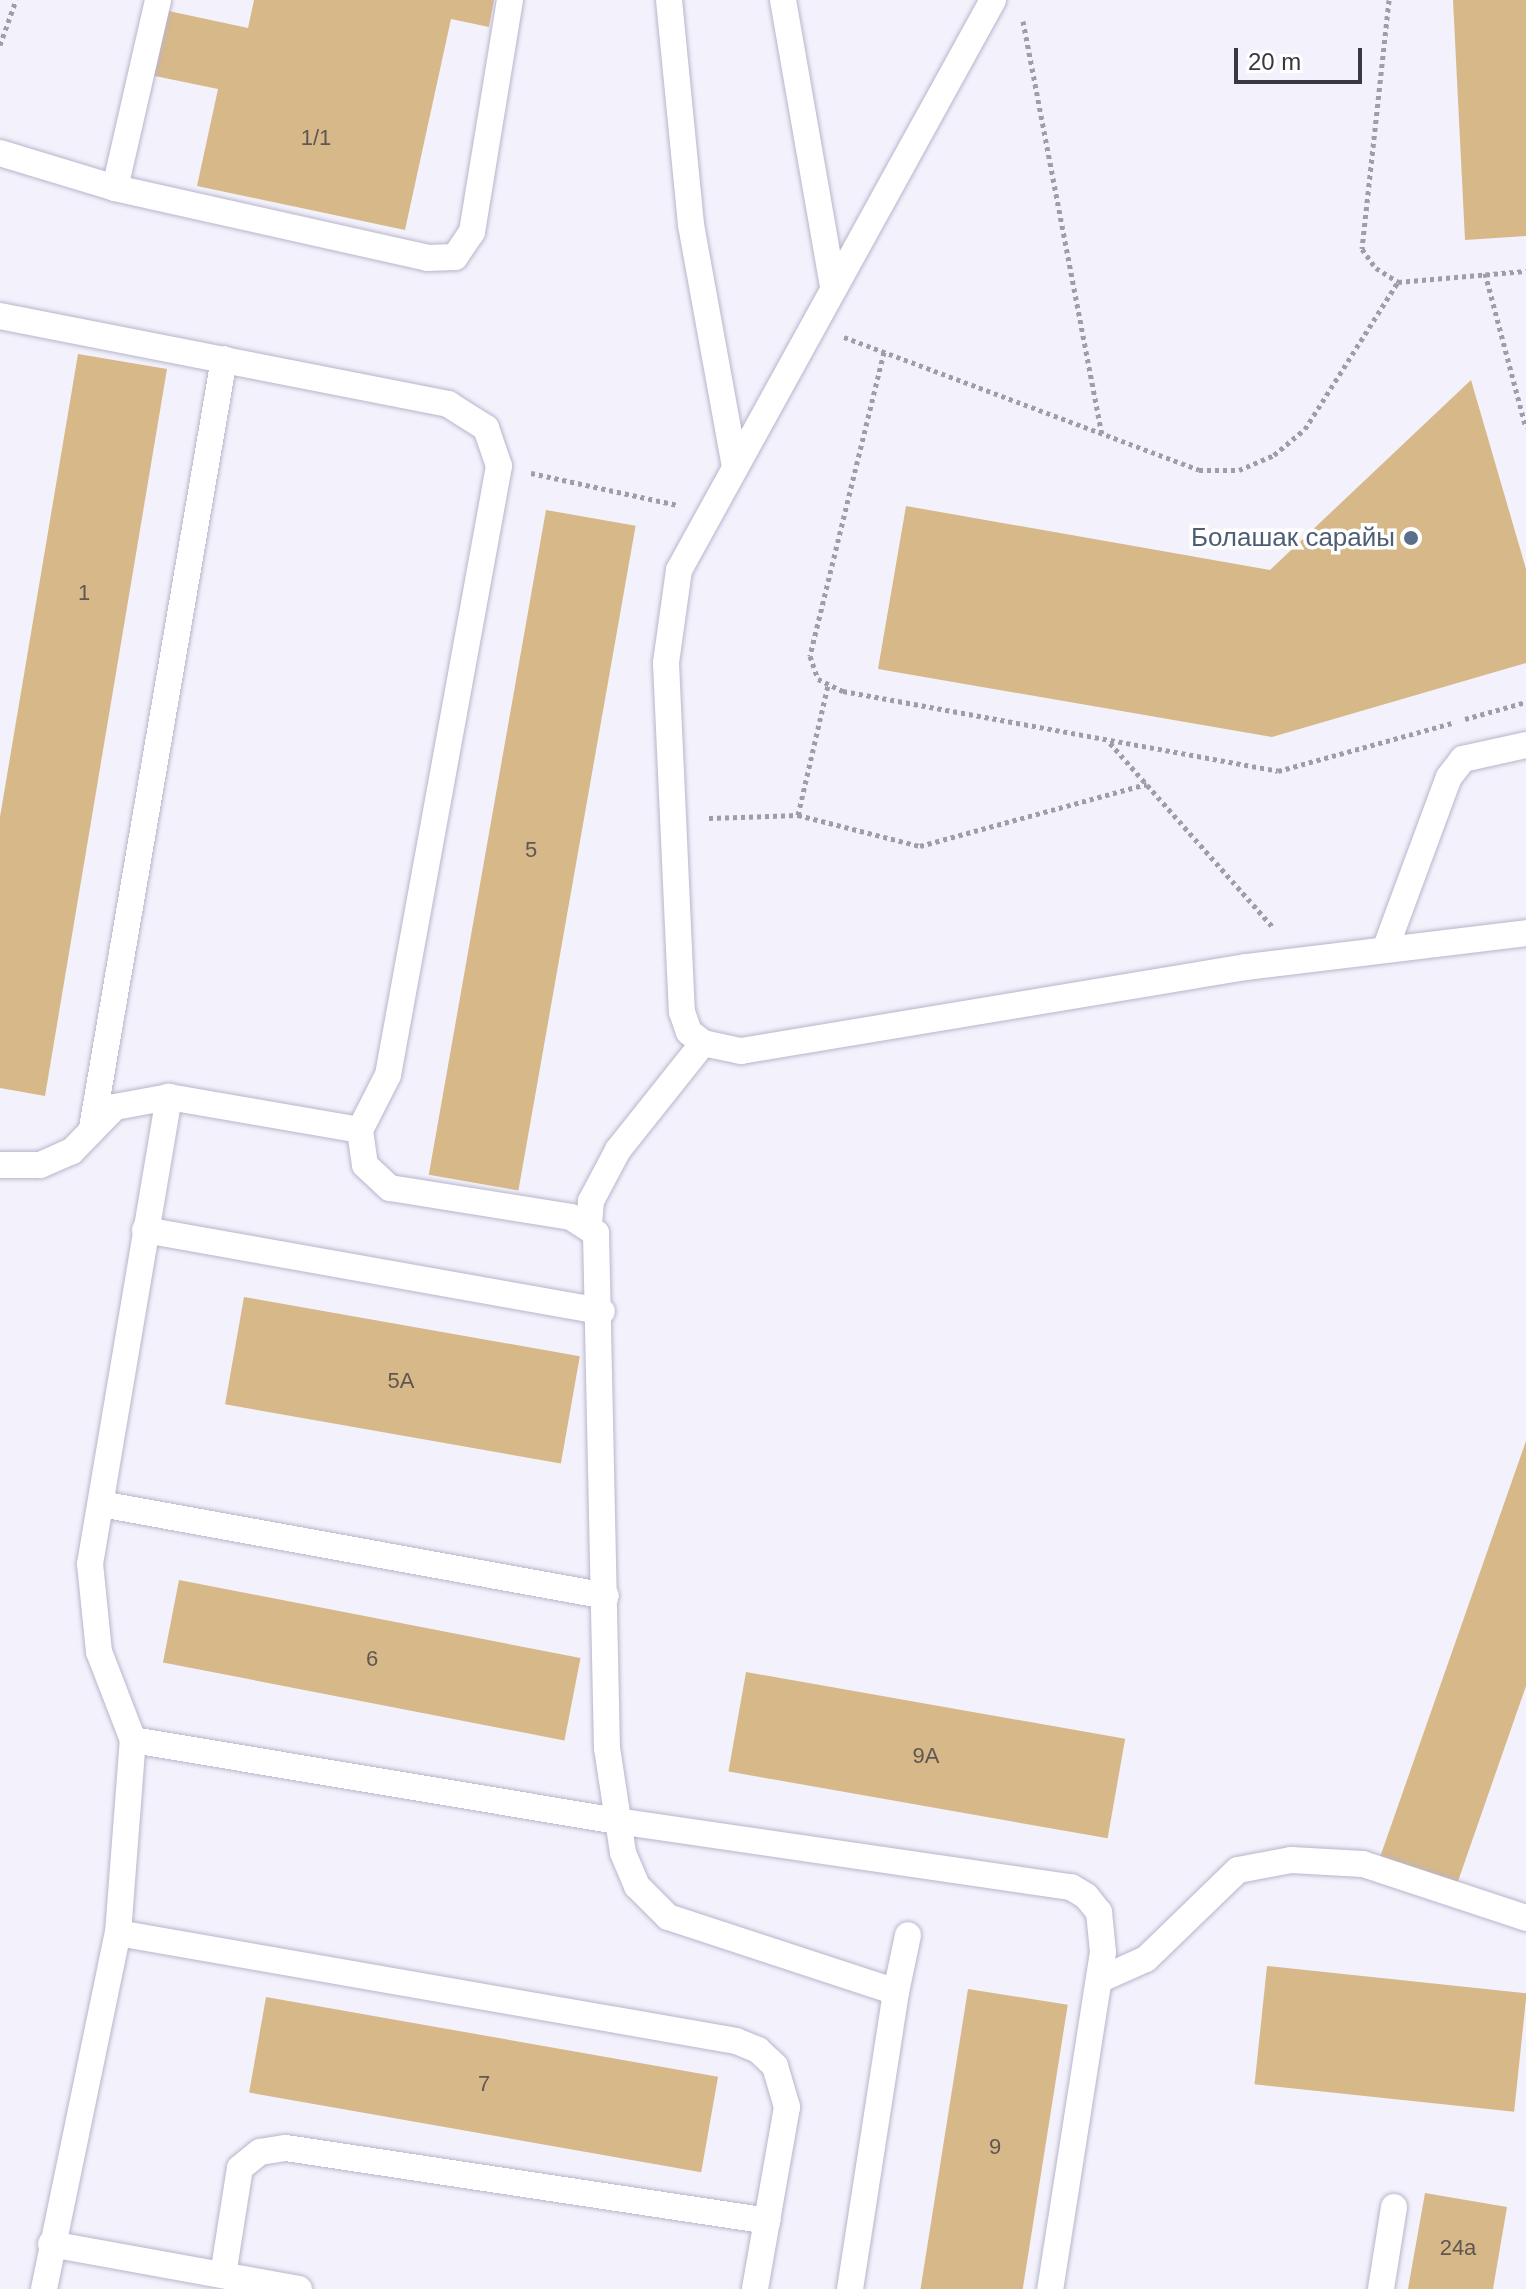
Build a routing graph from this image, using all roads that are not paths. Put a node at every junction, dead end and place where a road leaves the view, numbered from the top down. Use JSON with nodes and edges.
{"nodes":[{"id":1,"x":158,"y":0,"type":"edge"},
{"id":2,"x":510,"y":0,"type":"edge"},
{"id":3,"x":669,"y":0,"type":"edge"},
{"id":4,"x":783,"y":0,"type":"edge"},
{"id":5,"x":993,"y":0,"type":"edge"},
{"id":6,"x":0,"y":153,"type":"edge"},
{"id":7,"x":115,"y":188,"type":"junction"},
{"id":8,"x":833,"y":286,"type":"junction"},
{"id":9,"x":0,"y":316,"type":"edge"},
{"id":10,"x":224,"y":359,"type":"junction"},
{"id":11,"x":734,"y":461,"type":"junction"},
{"id":12,"x":1526,"y":745,"type":"edge"},
{"id":13,"x":1526,"y":933,"type":"edge"},
{"id":14,"x":1386,"y":947,"type":"junction"},
{"id":15,"x":703,"y":1043,"type":"junction"},
{"id":16,"x":169,"y":1097,"type":"junction"},
{"id":17,"x":92,"y":1128,"type":"junction"},
{"id":18,"x":360,"y":1130,"type":"junction"},
{"id":19,"x":0,"y":1165,"type":"edge"},
{"id":20,"x":589,"y":1224,"type":"junction"},
{"id":21,"x":145,"y":1230,"type":"junction"},
{"id":22,"x":602,"y":1311,"type":"junction"},
{"id":23,"x":101,"y":1504,"type":"junction"},
{"id":24,"x":606,"y":1596,"type":"junction"},
{"id":25,"x":133,"y":1740,"type":"junction"},
{"id":26,"x":617,"y":1821,"type":"junction"},
{"id":27,"x":1526,"y":1918,"type":"edge"},
{"id":28,"x":118,"y":1933,"type":"junction"},
{"id":29,"x":908,"y":1935,"type":"dead end"},
{"id":30,"x":1099,"y":1980,"type":"junction"},
{"id":31,"x":896,"y":1992,"type":"junction"},
{"id":32,"x":1394,"y":2207,"type":"dead end"},
{"id":33,"x":767,"y":2221,"type":"junction"},
{"id":34,"x":51,"y":2244,"type":"junction"},
{"id":35,"x":223,"y":2275,"type":"junction"},
{"id":36,"x":44,"y":2289,"type":"edge"},
{"id":37,"x":299,"y":2289,"type":"edge"},
{"id":38,"x":755,"y":2289,"type":"edge"},
{"id":39,"x":850,"y":2289,"type":"edge"},
{"id":40,"x":1050,"y":2289,"type":"edge"},
{"id":41,"x":1381,"y":2289,"type":"edge"}],
"edges":[{"from":1,"to":7,"type":"lane"},
{"from":2,"to":7,"type":"lane"},
{"from":3,"to":11,"type":"lane"},
{"from":4,"to":8,"type":"lane"},
{"from":5,"to":8,"type":"lane"},
{"from":6,"to":7,"type":"lane"},
{"from":8,"to":11,"type":"lane"},
{"from":9,"to":10,"type":"lane"},
{"from":10,"to":17,"type":"lane"},
{"from":10,"to":18,"type":"lane"},
{"from":11,"to":15,"type":"lane"},
{"from":12,"to":14,"type":"lane"},
{"from":13,"to":14,"type":"lane"},
{"from":14,"to":15,"type":"lane"},
{"from":15,"to":20,"type":"lane"},
{"from":16,"to":17,"type":"lane"},
{"from":16,"to":18,"type":"lane"},
{"from":16,"to":21,"type":"lane"},
{"from":17,"to":19,"type":"lane"},
{"from":18,"to":20,"type":"lane"},
{"from":20,"to":22,"type":"lane"},
{"from":21,"to":22,"type":"lane"},
{"from":21,"to":23,"type":"lane"},
{"from":22,"to":24,"type":"lane"},
{"from":23,"to":24,"type":"lane"},
{"from":23,"to":25,"type":"lane"},
{"from":24,"to":26,"type":"lane"},
{"from":25,"to":26,"type":"lane"},
{"from":25,"to":28,"type":"lane"},
{"from":26,"to":30,"type":"lane"},
{"from":26,"to":31,"type":"lane"},
{"from":27,"to":30,"type":"lane"},
{"from":28,"to":33,"type":"lane"},
{"from":28,"to":34,"type":"lane"},
{"from":29,"to":31,"type":"lane"},
{"from":30,"to":40,"type":"lane"},
{"from":31,"to":39,"type":"lane"},
{"from":32,"to":41,"type":"lane"},
{"from":33,"to":35,"type":"lane"},
{"from":33,"to":38,"type":"lane"},
{"from":34,"to":35,"type":"lane"},
{"from":34,"to":36,"type":"lane"},
{"from":35,"to":37,"type":"lane"}]}
